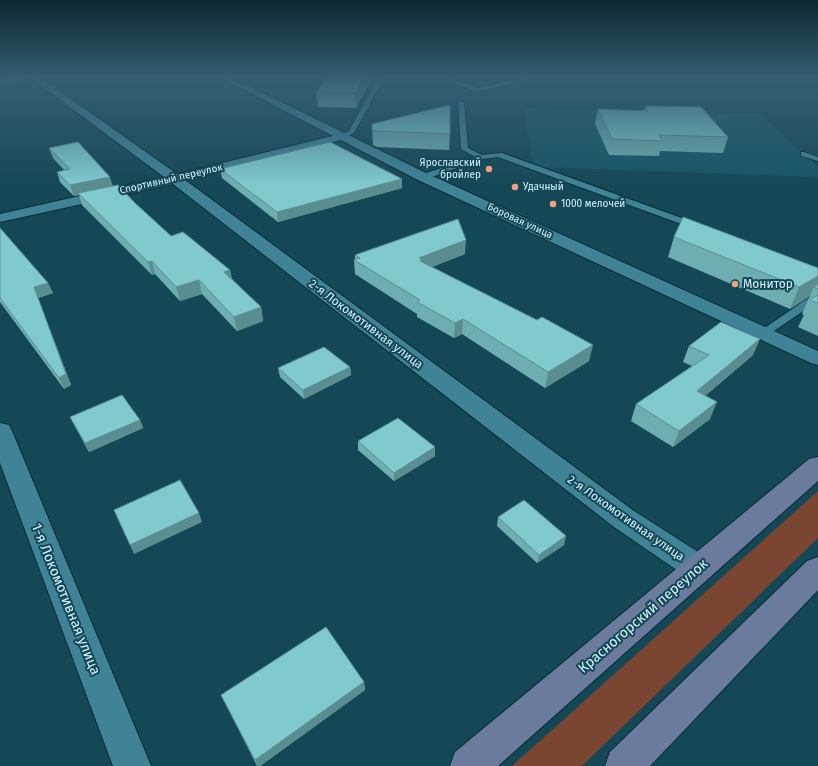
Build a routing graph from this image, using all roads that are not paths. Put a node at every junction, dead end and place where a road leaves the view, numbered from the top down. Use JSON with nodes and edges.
{"nodes":[{"id":1,"x":85,"y":114,"type":"edge"},
{"id":2,"x":295,"y":114,"type":"edge"},
{"id":3,"x":362,"y":114,"type":"edge"},
{"id":4,"x":462,"y":114,"type":"edge"},
{"id":5,"x":341,"y":137,"type":"junction"},
{"id":6,"x":804,"y":154,"type":"dead end"},
{"id":7,"x":481,"y":157,"type":"junction"},
{"id":8,"x":818,"y":159,"type":"edge"},
{"id":9,"x":423,"y":177,"type":"junction"},
{"id":10,"x":175,"y":179,"type":"junction"},
{"id":11,"x":0,"y":218,"type":"edge"},
{"id":12,"x":707,"y":230,"type":"edge"},
{"id":13,"x":818,"y":296,"type":"edge"},
{"id":14,"x":764,"y":333,"type":"junction"},
{"id":15,"x":818,"y":359,"type":"edge"},
{"id":16,"x":0,"y":431,"type":"edge"},
{"id":17,"x":818,"y":466,"type":"edge"},
{"id":18,"x":698,"y":568,"type":"junction"},
{"id":19,"x":818,"y":570,"type":"edge"},
{"id":20,"x":132,"y":766,"type":"edge"},
{"id":21,"x":469,"y":766,"type":"edge"},
{"id":22,"x":624,"y":766,"type":"edge"}],
"edges":[{"from":1,"to":10,"type":"street","name":"2-я Локомотивная улица"},
{"from":2,"to":5,"type":"street","name":"Боровая улица"},
{"from":3,"to":5,"type":"lane"},
{"from":4,"to":7,"type":"lane"},
{"from":5,"to":9,"type":"street","name":"Боровая улица"},
{"from":5,"to":10,"type":"street","name":"Спортивный переулок"},
{"from":6,"to":8,"type":"lane"},
{"from":7,"to":9,"type":"lane"},
{"from":7,"to":12,"type":"lane"},
{"from":9,"to":14,"type":"street","name":"Боровая улица"},
{"from":10,"to":11,"type":"street","name":"Спортивный переулок"},
{"from":10,"to":18,"type":"street","name":"2-я Локомотивная улица"},
{"from":13,"to":14,"type":"lane"},
{"from":14,"to":15,"type":"street","name":"Боровая улица"},
{"from":16,"to":20,"type":"street","name":"1-я Локомотивная улица"},
{"from":17,"to":18,"type":"main road","name":"Красногорский переулок"},
{"from":18,"to":21,"type":"main road","name":"Красногорский переулок"},
{"from":19,"to":22,"type":"main road"}]}
